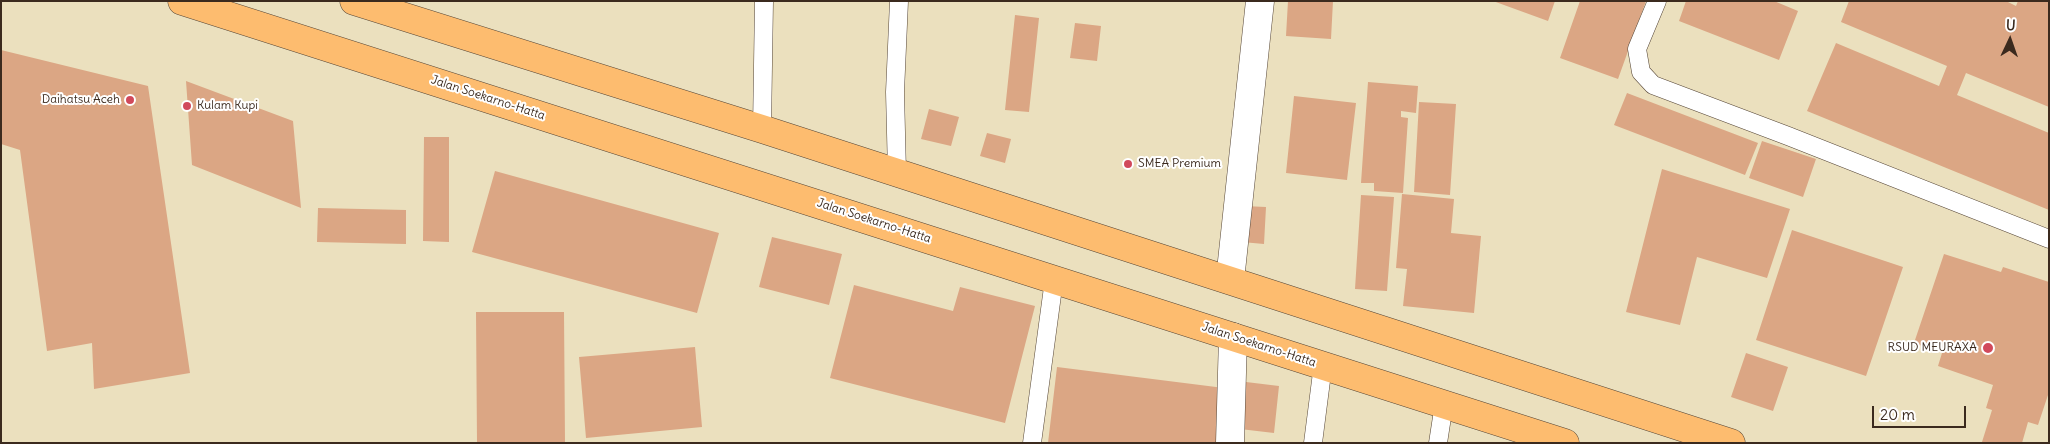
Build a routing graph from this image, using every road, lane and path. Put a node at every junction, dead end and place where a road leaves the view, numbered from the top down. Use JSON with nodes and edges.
{"nodes":[{"id":1,"x":182,"y":1,"type":"edge"},
{"id":2,"x":764,"y":1,"type":"edge"},
{"id":3,"x":899,"y":1,"type":"edge"},
{"id":4,"x":1260,"y":1,"type":"edge"},
{"id":5,"x":1657,"y":1,"type":"edge"},
{"id":6,"x":359,"y":2,"type":"edge"},
{"id":7,"x":242,"y":10,"type":"edge"},
{"id":8,"x":762,"y":129,"type":"junction"},
{"id":9,"x":897,"y":173,"type":"junction"},
{"id":10,"x":2049,"y":239,"type":"edge"},
{"id":11,"x":1054,"y":280,"type":"junction"},
{"id":12,"x":1230,"y":280,"type":"junction"},
{"id":13,"x":1233,"y":337,"type":"junction"},
{"id":14,"x":1323,"y":366,"type":"junction"},
{"id":15,"x":1444,"y":404,"type":"junction"},
{"id":16,"x":1032,"y":443,"type":"edge"},
{"id":17,"x":1230,"y":443,"type":"edge"},
{"id":18,"x":1313,"y":443,"type":"edge"},
{"id":19,"x":1438,"y":443,"type":"edge"},
{"id":20,"x":1565,"y":443,"type":"edge"},
{"id":21,"x":1731,"y":443,"type":"edge"}],
"edges":[{"from":1,"to":7,"type":"highway","name":"Jalan Soekarno-Hatta"},
{"from":2,"to":8,"type":"lane"},
{"from":3,"to":9,"type":"lane"},
{"from":4,"to":12,"type":"street"},
{"from":5,"to":10,"type":"lane"},
{"from":6,"to":8,"type":"highway"},
{"from":7,"to":11,"type":"highway","name":"Jalan Soekarno-Hatta"},
{"from":8,"to":9,"type":"highway"},
{"from":9,"to":12,"type":"highway"},
{"from":11,"to":13,"type":"highway","name":"Jalan Soekarno-Hatta"},
{"from":11,"to":16,"type":"lane"},
{"from":12,"to":21,"type":"highway"},
{"from":13,"to":14,"type":"highway","name":"Jalan Soekarno-Hatta"},
{"from":13,"to":17,"type":"street"},
{"from":14,"to":15,"type":"highway","name":"Jalan Soekarno-Hatta"},
{"from":14,"to":18,"type":"lane"},
{"from":15,"to":19,"type":"lane"},
{"from":15,"to":20,"type":"highway","name":"Jalan Soekarno-Hatta"}]}
